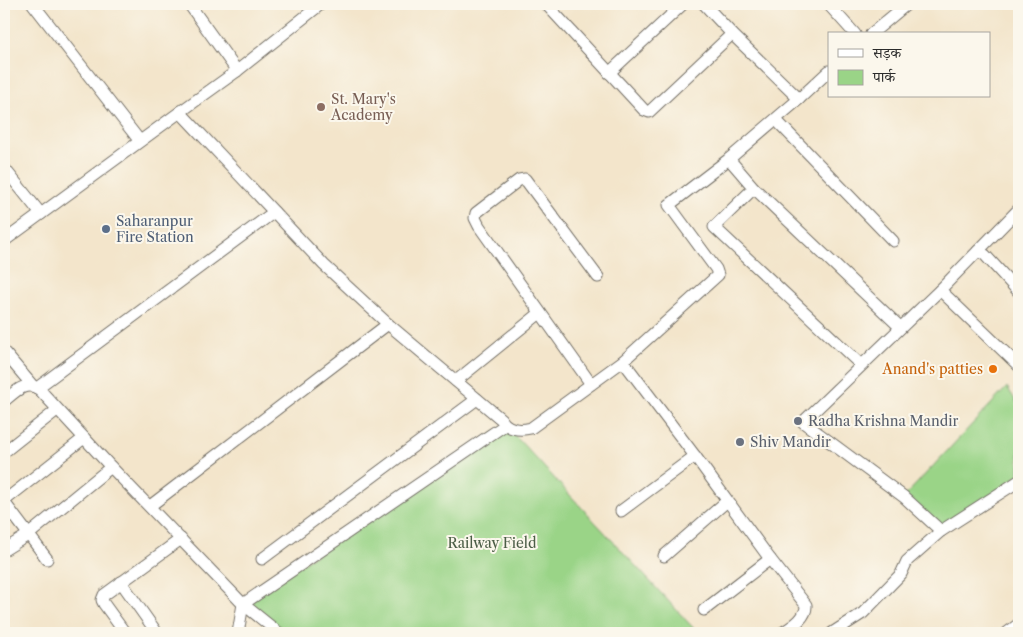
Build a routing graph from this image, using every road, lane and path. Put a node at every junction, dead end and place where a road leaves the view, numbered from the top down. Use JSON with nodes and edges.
{"nodes":[{"id":1,"x":34,"y":4,"type":"edge"},
{"id":2,"x":189,"y":4,"type":"edge"},
{"id":3,"x":321,"y":4,"type":"edge"},
{"id":4,"x":546,"y":4,"type":"edge"},
{"id":5,"x":682,"y":4,"type":"edge"},
{"id":6,"x":704,"y":4,"type":"edge"},
{"id":7,"x":828,"y":4,"type":"edge"},
{"id":8,"x":907,"y":4,"type":"edge"},
{"id":9,"x":853,"y":32,"type":"edge"},
{"id":10,"x":873,"y":32,"type":"edge"},
{"id":11,"x":732,"y":34,"type":"junction"},
{"id":12,"x":238,"y":71,"type":"junction"},
{"id":13,"x":828,"y":72,"type":"edge"},
{"id":14,"x":609,"y":73,"type":"junction"},
{"id":15,"x":799,"y":99,"type":"junction"},
{"id":16,"x":180,"y":112,"type":"junction"},
{"id":17,"x":776,"y":120,"type":"junction"},
{"id":18,"x":139,"y":140,"type":"junction"},
{"id":19,"x":729,"y":159,"type":"junction"},
{"id":20,"x":4,"y":168,"type":"edge"},
{"id":21,"x":754,"y":188,"type":"junction"},
{"id":22,"x":1019,"y":210,"type":"edge"},
{"id":23,"x":274,"y":212,"type":"junction"},
{"id":24,"x":41,"y":214,"type":"junction"},
{"id":25,"x":4,"y":241,"type":"edge"},
{"id":26,"x":893,"y":241,"type":"dead end"},
{"id":27,"x":978,"y":252,"type":"junction"},
{"id":28,"x":598,"y":277,"type":"dead end"},
{"id":29,"x":940,"y":290,"type":"junction"},
{"id":30,"x":1019,"y":292,"type":"edge"},
{"id":31,"x":540,"y":313,"type":"junction"},
{"id":32,"x":388,"y":324,"type":"junction"},
{"id":33,"x":900,"y":327,"type":"junction"},
{"id":34,"x":4,"y":352,"type":"edge"},
{"id":35,"x":623,"y":360,"type":"junction"},
{"id":36,"x":861,"y":366,"type":"junction"},
{"id":37,"x":1019,"y":366,"type":"edge"},
{"id":38,"x":456,"y":381,"type":"junction"},
{"id":39,"x":591,"y":384,"type":"junction"},
{"id":40,"x":35,"y":386,"type":"junction"},
{"id":41,"x":477,"y":399,"type":"junction"},
{"id":42,"x":4,"y":402,"type":"edge"},
{"id":43,"x":57,"y":410,"type":"junction"},
{"id":44,"x":505,"y":425,"type":"junction"},
{"id":45,"x":84,"y":438,"type":"junction"},
{"id":46,"x":4,"y":452,"type":"edge"},
{"id":47,"x":695,"y":456,"type":"junction"},
{"id":48,"x":111,"y":467,"type":"junction"},
{"id":49,"x":1019,"y":482,"type":"edge"},
{"id":50,"x":4,"y":502,"type":"edge"},
{"id":51,"x":727,"y":502,"type":"junction"},
{"id":52,"x":150,"y":506,"type":"junction"},
{"id":53,"x":622,"y":511,"type":"dead end"},
{"id":54,"x":941,"y":531,"type":"junction"},
{"id":55,"x":28,"y":534,"type":"junction"},
{"id":56,"x":181,"y":539,"type":"junction"},
{"id":57,"x":4,"y":550,"type":"edge"},
{"id":58,"x":664,"y":556,"type":"dead end"},
{"id":59,"x":47,"y":559,"type":"dead end"},
{"id":60,"x":262,"y":559,"type":"dead end"},
{"id":61,"x":770,"y":560,"type":"junction"},
{"id":62,"x":121,"y":582,"type":"junction"},
{"id":63,"x":243,"y":604,"type":"junction"},
{"id":64,"x":704,"y":610,"type":"dead end"},
{"id":65,"x":794,"y":624,"type":"junction"},
{"id":66,"x":1019,"y":624,"type":"edge"},
{"id":67,"x":238,"y":630,"type":"edge"},
{"id":68,"x":125,"y":633,"type":"edge"},
{"id":69,"x":157,"y":633,"type":"edge"},
{"id":70,"x":228,"y":633,"type":"edge"},
{"id":71,"x":280,"y":633,"type":"edge"},
{"id":72,"x":782,"y":633,"type":"edge"},
{"id":73,"x":802,"y":633,"type":"edge"},
{"id":74,"x":832,"y":633,"type":"edge"},
{"id":75,"x":1007,"y":633,"type":"edge"}],
"edges":[{"from":1,"to":18,"type":"street"},
{"from":2,"to":12,"type":"street"},
{"from":3,"to":12,"type":"street"},
{"from":4,"to":14,"type":"street"},
{"from":5,"to":14,"type":"street"},
{"from":6,"to":11,"type":"street"},
{"from":7,"to":9,"type":"street"},
{"from":8,"to":10,"type":"street"},
{"from":11,"to":14,"type":"street"},
{"from":11,"to":15,"type":"street"},
{"from":12,"to":16,"type":"street"},
{"from":13,"to":15,"type":"street"},
{"from":15,"to":17,"type":"street"},
{"from":16,"to":18,"type":"street"},
{"from":16,"to":23,"type":"street"},
{"from":17,"to":19,"type":"street"},
{"from":17,"to":26,"type":"street"},
{"from":18,"to":24,"type":"street"},
{"from":19,"to":21,"type":"street"},
{"from":19,"to":35,"type":"street"},
{"from":20,"to":24,"type":"street"},
{"from":21,"to":33,"type":"street"},
{"from":21,"to":36,"type":"street"},
{"from":22,"to":27,"type":"street"},
{"from":23,"to":32,"type":"street"},
{"from":23,"to":40,"type":"street"},
{"from":24,"to":25,"type":"street"},
{"from":27,"to":29,"type":"street"},
{"from":27,"to":30,"type":"street"},
{"from":28,"to":31,"type":"street"},
{"from":29,"to":33,"type":"street"},
{"from":29,"to":37,"type":"street"},
{"from":31,"to":38,"type":"street"},
{"from":31,"to":39,"type":"street"},
{"from":32,"to":38,"type":"street"},
{"from":32,"to":52,"type":"street"},
{"from":33,"to":36,"type":"street"},
{"from":34,"to":40,"type":"street"},
{"from":35,"to":39,"type":"street"},
{"from":35,"to":47,"type":"street"},
{"from":36,"to":54,"type":"street"},
{"from":38,"to":41,"type":"street"},
{"from":39,"to":44,"type":"street"},
{"from":40,"to":42,"type":"street"},
{"from":40,"to":43,"type":"street"},
{"from":41,"to":44,"type":"street"},
{"from":41,"to":60,"type":"street"},
{"from":43,"to":45,"type":"street"},
{"from":43,"to":46,"type":"street"},
{"from":44,"to":63,"type":"street"},
{"from":45,"to":48,"type":"street"},
{"from":45,"to":50,"type":"street"},
{"from":47,"to":51,"type":"street"},
{"from":47,"to":53,"type":"street"},
{"from":48,"to":52,"type":"street"},
{"from":48,"to":55,"type":"street"},
{"from":49,"to":54,"type":"street"},
{"from":50,"to":55,"type":"street"},
{"from":51,"to":58,"type":"street"},
{"from":51,"to":61,"type":"street"},
{"from":52,"to":56,"type":"street"},
{"from":54,"to":74,"type":"street"},
{"from":55,"to":57,"type":"street"},
{"from":55,"to":59,"type":"street"},
{"from":56,"to":62,"type":"street"},
{"from":56,"to":63,"type":"street"},
{"from":61,"to":64,"type":"street"},
{"from":61,"to":65,"type":"street"},
{"from":62,"to":68,"type":"street"},
{"from":62,"to":69,"type":"street"},
{"from":63,"to":67,"type":"street"},
{"from":63,"to":71,"type":"street"},
{"from":65,"to":72,"type":"street"},
{"from":65,"to":73,"type":"street"},
{"from":66,"to":75,"type":"street"},
{"from":67,"to":70,"type":"street"}]}
